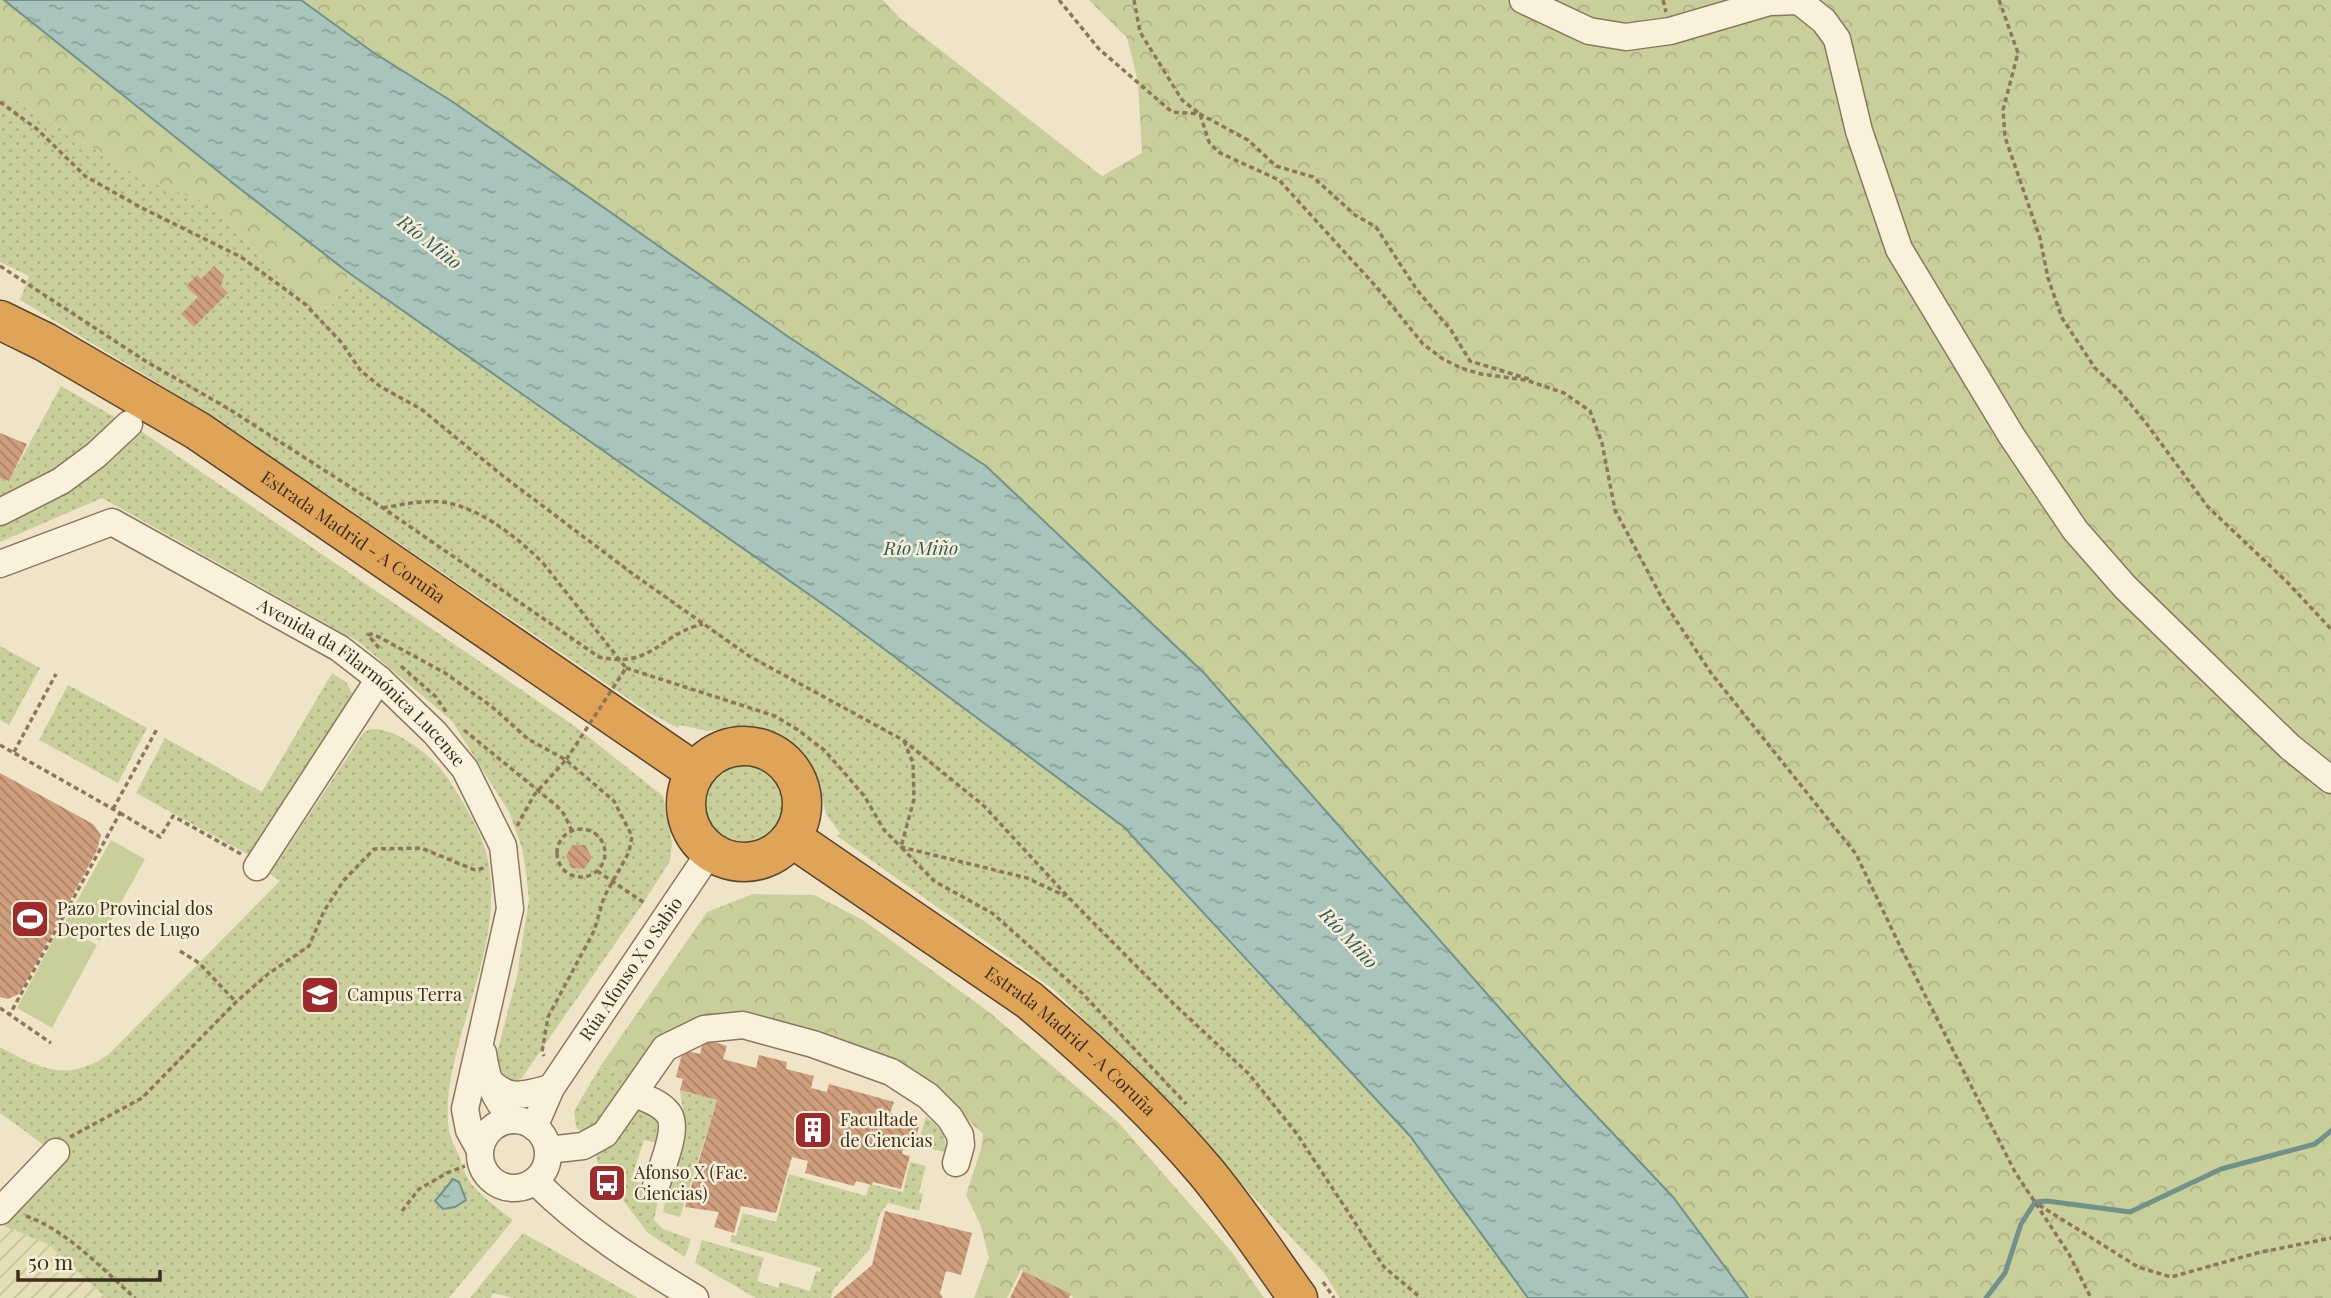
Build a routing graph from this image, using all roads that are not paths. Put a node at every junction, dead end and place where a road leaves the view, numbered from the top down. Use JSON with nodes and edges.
{"nodes":[{"id":1,"x":1523,"y":0,"type":"edge"},
{"id":2,"x":0,"y":320,"type":"edge"},
{"id":3,"x":129,"y":424,"type":"dead end"},
{"id":4,"x":0,"y":512,"type":"edge"},
{"id":5,"x":0,"y":564,"type":"edge"},
{"id":6,"x":389,"y":672,"type":"junction"},
{"id":7,"x":695,"y":772,"type":"junction"},
{"id":8,"x":2331,"y":780,"type":"edge"},
{"id":9,"x":792,"y":838,"type":"junction"},
{"id":10,"x":710,"y":852,"type":"junction"},
{"id":11,"x":252,"y":862,"type":"road end"},
{"id":12,"x":481,"y":1040,"type":"junction"},
{"id":13,"x":486,"y":1079,"type":"junction"},
{"id":14,"x":551,"y":1088,"type":"junction"},
{"id":15,"x":634,"y":1094,"type":"junction"},
{"id":16,"x":523,"y":1123,"type":"junction"},
{"id":17,"x":548,"y":1150,"type":"junction"},
{"id":18,"x":56,"y":1152,"type":"road end"},
{"id":19,"x":474,"y":1158,"type":"junction"},
{"id":20,"x":956,"y":1163,"type":"dead end"},
{"id":21,"x":535,"y":1181,"type":"junction"},
{"id":22,"x":656,"y":1186,"type":"dead end"},
{"id":23,"x":7,"y":1214,"type":"edge"},
{"id":24,"x":695,"y":1298,"type":"edge"},
{"id":25,"x":1298,"y":1298,"type":"edge"}],
"edges":[{"from":1,"to":8,"type":"street"},
{"from":2,"to":7,"type":"highway","name":"Estrada Madrid - A Coruña"},
{"from":3,"to":4,"type":"street"},
{"from":5,"to":6,"type":"street","name":"Avenida da Filarmónica Lucense"},
{"from":6,"to":11,"type":"street"},
{"from":6,"to":12,"type":"street","name":"Avenida da Filarmónica Lucense"},
{"from":7,"to":9,"type":"highway"},
{"from":7,"to":10,"type":"highway"},
{"from":9,"to":10,"type":"highway"},
{"from":9,"to":25,"type":"highway","name":"Estrada Madrid - A Coruña"},
{"from":10,"to":14,"type":"street","name":"Rúa Afonso X o Sabio"},
{"from":12,"to":13,"type":"street","name":"Avenida da Filarmónica Lucense"},
{"from":12,"to":19,"type":"street","name":"Avenida da Filarmónica Lucense"},
{"from":13,"to":14,"type":"street"},
{"from":13,"to":16,"type":"street","name":"Avenida da Filarmónica Lucense"},
{"from":14,"to":16,"type":"street","name":"Rúa Afonso X o Sabio"},
{"from":15,"to":17,"type":"street"},
{"from":15,"to":20,"type":"street"},
{"from":15,"to":22,"type":"street"},
{"from":16,"to":17,"type":"street"},
{"from":16,"to":19,"type":"street"},
{"from":17,"to":21,"type":"street"},
{"from":18,"to":23,"type":"street"},
{"from":19,"to":21,"type":"street"},
{"from":21,"to":24,"type":"street"}]}
